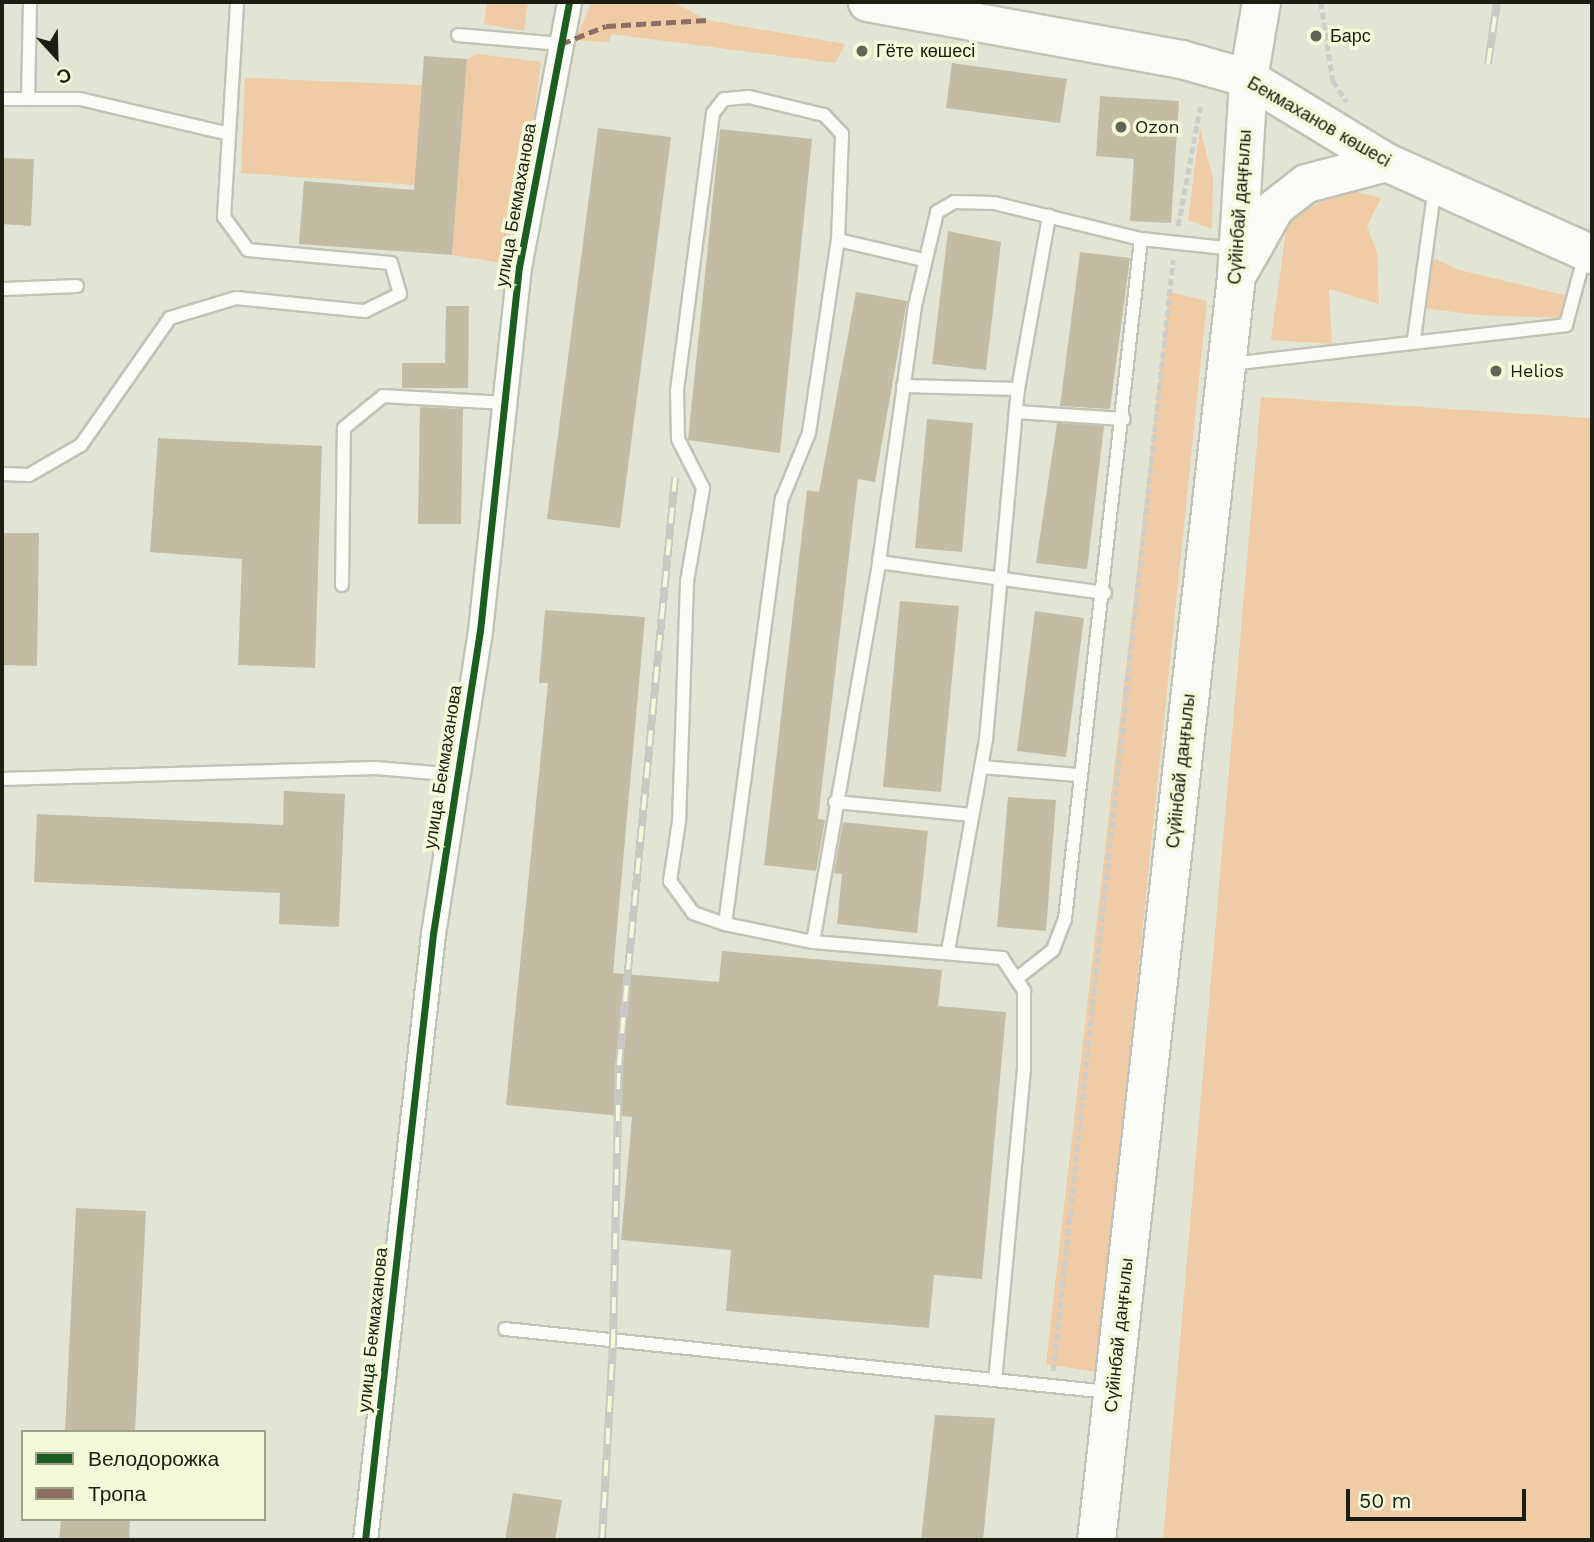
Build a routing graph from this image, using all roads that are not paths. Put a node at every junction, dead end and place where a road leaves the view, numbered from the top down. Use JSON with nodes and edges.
{"nodes":[{"id":1,"x":30,"y":2,"type":"edge"},
{"id":2,"x":237,"y":2,"type":"edge"},
{"id":3,"x":569,"y":2,"type":"edge"},
{"id":4,"x":867,"y":2,"type":"edge"},
{"id":5,"x":1261,"y":2,"type":"edge"},
{"id":6,"x":458,"y":36,"type":"dead end"},
{"id":7,"x":561,"y":44,"type":"junction"},
{"id":8,"x":1248,"y":78,"type":"junction"},
{"id":9,"x":2,"y":99,"type":"edge"},
{"id":10,"x":28,"y":99,"type":"junction"},
{"id":11,"x":229,"y":135,"type":"junction"},
{"id":12,"x":1386,"y":162,"type":"junction"},
{"id":13,"x":1435,"y":186,"type":"junction"},
{"id":14,"x":1049,"y":216,"type":"junction"},
{"id":15,"x":1140,"y":239,"type":"junction"},
{"id":16,"x":838,"y":240,"type":"junction"},
{"id":17,"x":1589,"y":253,"type":"edge"},
{"id":18,"x":924,"y":260,"type":"junction"},
{"id":19,"x":1237,"y":263,"type":"junction"},
{"id":20,"x":77,"y":286,"type":"dead end"},
{"id":21,"x":2,"y":289,"type":"edge"},
{"id":22,"x":1414,"y":339,"type":"junction"},
{"id":23,"x":1226,"y":364,"type":"junction"},
{"id":24,"x":903,"y":386,"type":"junction"},
{"id":25,"x":1018,"y":389,"type":"junction"},
{"id":26,"x":504,"y":403,"type":"junction"},
{"id":27,"x":1016,"y":412,"type":"junction"},
{"id":28,"x":1124,"y":419,"type":"junction"},
{"id":29,"x":2,"y":474,"type":"edge"},
{"id":30,"x":879,"y":562,"type":"junction"},
{"id":31,"x":1001,"y":579,"type":"junction"},
{"id":32,"x":342,"y":585,"type":"dead end"},
{"id":33,"x":1105,"y":593,"type":"junction"},
{"id":34,"x":981,"y":767,"type":"junction"},
{"id":35,"x":458,"y":775,"type":"junction"},
{"id":36,"x":1079,"y":775,"type":"junction"},
{"id":37,"x":2,"y":779,"type":"edge"},
{"id":38,"x":835,"y":802,"type":"junction"},
{"id":39,"x":972,"y":815,"type":"junction"},
{"id":40,"x":725,"y":924,"type":"junction"},
{"id":41,"x":813,"y":942,"type":"junction"},
{"id":42,"x":948,"y":950,"type":"junction"},
{"id":43,"x":1016,"y":979,"type":"junction"},
{"id":44,"x":505,"y":1329,"type":"dead end"},
{"id":45,"x":995,"y":1380,"type":"junction"},
{"id":46,"x":1112,"y":1393,"type":"junction"},
{"id":47,"x":365,"y":1540,"type":"edge"},
{"id":48,"x":1096,"y":1540,"type":"edge"}],
"edges":[{"from":1,"to":10,"type":"lane"},
{"from":2,"to":11,"type":"lane"},
{"from":3,"to":7,"type":"street","name":"улица Бекмаханова"},
{"from":4,"to":8,"type":"main road","name":"Бекмаханов көшесі"},
{"from":5,"to":8,"type":"main road","name":"Сүйінбай даңғылы"},
{"from":6,"to":7,"type":"lane"},
{"from":7,"to":26,"type":"street","name":"улица Бекмаханова"},
{"from":8,"to":12,"type":"main road","name":"Бекмаханов көшесі"},
{"from":8,"to":19,"type":"main road","name":"Сүйінбай даңғылы"},
{"from":9,"to":10,"type":"lane"},
{"from":10,"to":11,"type":"lane"},
{"from":11,"to":29,"type":"lane"},
{"from":12,"to":13,"type":"main road","name":"Бекмаханов көшесі"},
{"from":12,"to":19,"type":"main road"},
{"from":13,"to":17,"type":"main road","name":"Бекмаханов көшесі"},
{"from":13,"to":22,"type":"lane"},
{"from":14,"to":15,"type":"lane"},
{"from":14,"to":18,"type":"lane"},
{"from":14,"to":25,"type":"lane"},
{"from":15,"to":19,"type":"lane"},
{"from":15,"to":28,"type":"lane"},
{"from":16,"to":18,"type":"lane"},
{"from":16,"to":40,"type":"lane"},
{"from":16,"to":40,"type":"lane"},
{"from":17,"to":22,"type":"lane"},
{"from":18,"to":24,"type":"lane"},
{"from":19,"to":23,"type":"main road","name":"Сүйінбай даңғылы"},
{"from":20,"to":21,"type":"lane"},
{"from":22,"to":23,"type":"lane"},
{"from":23,"to":46,"type":"main road","name":"Сүйінбай даңғылы"},
{"from":24,"to":25,"type":"lane"},
{"from":24,"to":30,"type":"lane"},
{"from":25,"to":27,"type":"lane"},
{"from":26,"to":32,"type":"lane"},
{"from":26,"to":35,"type":"street","name":"улица Бекмаханова"},
{"from":27,"to":28,"type":"lane"},
{"from":27,"to":31,"type":"lane"},
{"from":28,"to":33,"type":"lane"},
{"from":30,"to":31,"type":"lane"},
{"from":30,"to":38,"type":"lane"},
{"from":31,"to":33,"type":"lane"},
{"from":31,"to":34,"type":"lane"},
{"from":33,"to":36,"type":"lane"},
{"from":34,"to":36,"type":"lane"},
{"from":34,"to":39,"type":"lane"},
{"from":35,"to":37,"type":"lane","name":"улица Бекмаханова"},
{"from":35,"to":47,"type":"street","name":"улица Бекмаханова"},
{"from":36,"to":43,"type":"lane"},
{"from":38,"to":39,"type":"lane"},
{"from":38,"to":41,"type":"lane"},
{"from":39,"to":42,"type":"lane"},
{"from":40,"to":41,"type":"lane"},
{"from":41,"to":42,"type":"lane"},
{"from":42,"to":43,"type":"lane"},
{"from":43,"to":45,"type":"lane"},
{"from":44,"to":45,"type":"lane"},
{"from":45,"to":46,"type":"lane"},
{"from":46,"to":48,"type":"main road","name":"Сүйінбай даңғылы"}]}
